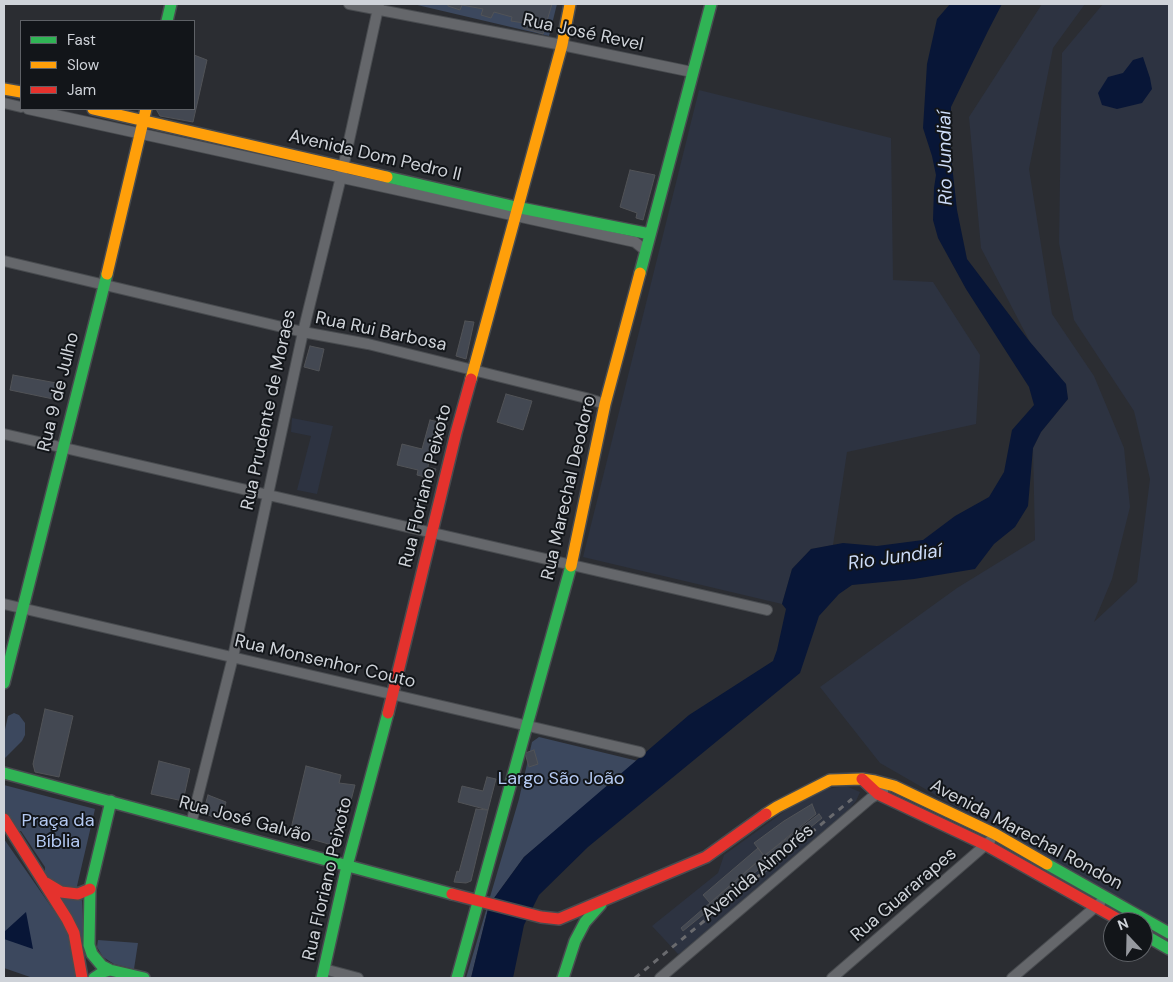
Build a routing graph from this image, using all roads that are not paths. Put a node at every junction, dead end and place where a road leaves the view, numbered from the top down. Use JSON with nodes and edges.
{"nodes":[{"id":1,"x":171,"y":4,"type":"edge"},
{"id":2,"x":349,"y":4,"type":"edge"},
{"id":3,"x":570,"y":4,"type":"edge"},
{"id":4,"x":711,"y":4,"type":"edge"},
{"id":5,"x":378,"y":7,"type":"edge"},
{"id":6,"x":166,"y":20,"type":"edge"},
{"id":7,"x":562,"y":45,"type":"junction"},
{"id":8,"x":692,"y":72,"type":"junction"},
{"id":9,"x":4,"y":88,"type":"edge"},
{"id":10,"x":20,"y":92,"type":"edge"},
{"id":11,"x":4,"y":104,"type":"edge"},
{"id":12,"x":20,"y":107,"type":"edge"},
{"id":13,"x":33,"y":110,"type":"edge"},
{"id":14,"x":103,"y":110,"type":"edge"},
{"id":15,"x":145,"y":114,"type":"edge"},
{"id":16,"x":140,"y":133,"type":"junction"},
{"id":17,"x":342,"y":172,"type":"junction"},
{"id":18,"x":516,"y":211,"type":"junction"},
{"id":19,"x":650,"y":234,"type":"junction"},
{"id":20,"x":646,"y":250,"type":"junction"},
{"id":21,"x":4,"y":261,"type":"edge"},
{"id":22,"x":104,"y":286,"type":"junction"},
{"id":23,"x":302,"y":332,"type":"junction"},
{"id":24,"x":474,"y":370,"type":"junction"},
{"id":25,"x":605,"y":404,"type":"junction"},
{"id":26,"x":4,"y":434,"type":"edge"},
{"id":27,"x":63,"y":448,"type":"junction"},
{"id":28,"x":267,"y":494,"type":"junction"},
{"id":29,"x":432,"y":532,"type":"junction"},
{"id":30,"x":571,"y":565,"type":"junction"},
{"id":31,"x":4,"y":604,"type":"edge"},
{"id":32,"x":22,"y":608,"type":"junction"},
{"id":33,"x":767,"y":610,"type":"dead end"},
{"id":34,"x":233,"y":657,"type":"junction"},
{"id":35,"x":4,"y":683,"type":"edge"},
{"id":36,"x":393,"y":694,"type":"junction"},
{"id":37,"x":526,"y":725,"type":"junction"},
{"id":38,"x":640,"y":752,"type":"dead end"},
{"id":39,"x":4,"y":773,"type":"edge"},
{"id":40,"x":862,"y":779,"type":"junction"},
{"id":41,"x":894,"y":786,"type":"junction"},
{"id":42,"x":878,"y":794,"type":"junction"},
{"id":43,"x":111,"y":802,"type":"junction"},
{"id":44,"x":4,"y":819,"type":"edge"},
{"id":45,"x":191,"y":824,"type":"junction"},
{"id":46,"x":995,"y":834,"type":"junction"},
{"id":47,"x":986,"y":845,"type":"junction"},
{"id":48,"x":348,"y":866,"type":"junction"},
{"id":49,"x":45,"y":883,"type":"junction"},
{"id":50,"x":90,"y":889,"type":"junction"},
{"id":51,"x":1106,"y":897,"type":"junction"},
{"id":52,"x":605,"y":900,"type":"junction"},
{"id":53,"x":481,"y":902,"type":"junction"},
{"id":54,"x":1096,"y":907,"type":"junction"},
{"id":55,"x":1105,"y":912,"type":"edge"},
{"id":56,"x":559,"y":918,"type":"junction"},
{"id":57,"x":1169,"y":933,"type":"edge"},
{"id":58,"x":1153,"y":940,"type":"edge"},
{"id":59,"x":575,"y":941,"type":"junction"},
{"id":60,"x":1169,"y":949,"type":"edge"},
{"id":61,"x":110,"y":970,"type":"junction"},
{"id":62,"x":323,"y":974,"type":"edge"},
{"id":63,"x":82,"y":978,"type":"edge"},
{"id":64,"x":94,"y":978,"type":"edge"},
{"id":65,"x":144,"y":978,"type":"edge"},
{"id":66,"x":358,"y":978,"type":"edge"},
{"id":67,"x":457,"y":978,"type":"edge"},
{"id":68,"x":563,"y":978,"type":"edge"},
{"id":69,"x":660,"y":978,"type":"edge"},
{"id":70,"x":832,"y":978,"type":"edge"},
{"id":71,"x":1012,"y":978,"type":"edge"}],
"edges":[{"from":1,"to":6,"type":"main road"},
{"from":2,"to":5,"type":"street","name":"Rua José Revel"},
{"from":3,"to":7,"type":"main road","name":"Rua Floriano Peixoto"},
{"from":4,"to":8,"type":"main road","name":"Rua Marechal Deodoro"},
{"from":5,"to":7,"type":"street","name":"Rua José Revel"},
{"from":5,"to":17,"type":"street","name":"Rua Prudente de Moraes"},
{"from":7,"to":8,"type":"street","name":"Rua José Revel"},
{"from":7,"to":18,"type":"main road","name":"Rua Floriano Peixoto"},
{"from":8,"to":19,"type":"main road","name":"Rua Marechal Deodoro"},
{"from":9,"to":10,"type":"main road"},
{"from":11,"to":12,"type":"street"},
{"from":13,"to":16,"type":"street"},
{"from":14,"to":15,"type":"main road","name":"Avenida Dom Pedro II"},
{"from":15,"to":16,"type":"main road","name":"Rua 9 de Julho"},
{"from":15,"to":17,"type":"main road","name":"Avenida Dom Pedro II"},
{"from":16,"to":17,"type":"street"},
{"from":16,"to":22,"type":"main road","name":"Rua 9 de Julho"},
{"from":17,"to":18,"type":"main road","name":"Avenida Dom Pedro II"},
{"from":17,"to":23,"type":"street","name":"Rua Prudente de Moraes"},
{"from":18,"to":19,"type":"main road","name":"Avenida Dom Pedro II"},
{"from":18,"to":20,"type":"street"},
{"from":18,"to":24,"type":"main road","name":"Rua Floriano Peixoto"},
{"from":19,"to":20,"type":"main road","name":"Rua Marechal Deodoro"},
{"from":20,"to":25,"type":"main road","name":"Rua Marechal Deodoro"},
{"from":21,"to":22,"type":"street","name":"Rua Rui Barbosa"},
{"from":22,"to":23,"type":"street","name":"Rua Rui Barbosa"},
{"from":22,"to":27,"type":"main road","name":"Rua 9 de Julho"},
{"from":23,"to":24,"type":"street","name":"Rua Rui Barbosa"},
{"from":23,"to":28,"type":"street","name":"Rua Prudente de Moraes"},
{"from":24,"to":25,"type":"street","name":"Rua Rui Barbosa"},
{"from":24,"to":29,"type":"main road","name":"Rua Floriano Peixoto"},
{"from":25,"to":30,"type":"main road","name":"Rua Marechal Deodoro"},
{"from":26,"to":27,"type":"street"},
{"from":27,"to":28,"type":"street"},
{"from":27,"to":32,"type":"main road","name":"Rua 9 de Julho"},
{"from":28,"to":29,"type":"street"},
{"from":28,"to":34,"type":"street","name":"Rua Prudente de Moraes"},
{"from":29,"to":30,"type":"street"},
{"from":29,"to":36,"type":"main road","name":"Rua Floriano Peixoto"},
{"from":30,"to":33,"type":"street"},
{"from":30,"to":37,"type":"main road","name":"Rua Marechal Deodoro"},
{"from":31,"to":32,"type":"street","name":"Rua Monsenhor Couto"},
{"from":32,"to":34,"type":"street","name":"Rua Monsenhor Couto"},
{"from":32,"to":35,"type":"main road","name":"Rua 9 de Julho"},
{"from":34,"to":36,"type":"street","name":"Rua Monsenhor Couto"},
{"from":34,"to":45,"type":"street","name":"Rua Prudente de Moraes"},
{"from":36,"to":37,"type":"street","name":"Rua Monsenhor Couto"},
{"from":36,"to":48,"type":"main road","name":"Rua Floriano Peixoto"},
{"from":37,"to":38,"type":"street","name":"Rua Monsenhor Couto"},
{"from":37,"to":53,"type":"main road","name":"Rua Marechal Deodoro"},
{"from":39,"to":43,"type":"main road","name":"Rua José Galvão"},
{"from":40,"to":41,"type":"main road","name":"Avenida Marechal Rondon"},
{"from":40,"to":42,"type":"main road","name":"Avenida Marechal Rondon"},
{"from":40,"to":52,"type":"main road","name":"Avenida Marechal Rondon"},
{"from":41,"to":42,"type":"street","name":"Avenida Aimorés"},
{"from":41,"to":46,"type":"main road","name":"Avenida Marechal Rondon"},
{"from":42,"to":47,"type":"main road","name":"Avenida Marechal Rondon"},
{"from":42,"to":69,"type":"street","name":"Avenida Aimorés"},
{"from":43,"to":45,"type":"main road","name":"Rua José Galvão"},
{"from":43,"to":50,"type":"main road"},
{"from":44,"to":49,"type":"main road"},
{"from":45,"to":48,"type":"main road","name":"Rua José Galvão"},
{"from":46,"to":47,"type":"street","name":"Rua Guararapes"},
{"from":46,"to":51,"type":"main road","name":"Avenida Marechal Rondon"},
{"from":47,"to":54,"type":"main road","name":"Avenida Marechal Rondon"},
{"from":47,"to":70,"type":"street","name":"Rua Guararapes"},
{"from":48,"to":53,"type":"main road","name":"Rua José Galvão"},
{"from":48,"to":62,"type":"main road","name":"Rua Floriano Peixoto"},
{"from":49,"to":50,"type":"main road"},
{"from":49,"to":63,"type":"main road"},
{"from":50,"to":61,"type":"main road"},
{"from":51,"to":54,"type":"street"},
{"from":51,"to":57,"type":"main road","name":"Avenida Marechal Rondon"},
{"from":52,"to":56,"type":"main road","name":"Avenida Marechal Rondon"},
{"from":52,"to":59,"type":"main road"},
{"from":53,"to":56,"type":"main road","name":"Avenida Marechal Rondon"},
{"from":53,"to":67,"type":"main road","name":"Rua Marechal Deodoro"},
{"from":54,"to":55,"type":"main road","name":"Avenida Marechal Rondon"},
{"from":54,"to":71,"type":"street"},
{"from":56,"to":59,"type":"main road"},
{"from":58,"to":60,"type":"main road"},
{"from":59,"to":68,"type":"main road"},
{"from":61,"to":64,"type":"main road"},
{"from":61,"to":65,"type":"main road"},
{"from":62,"to":66,"type":"street"}]}
